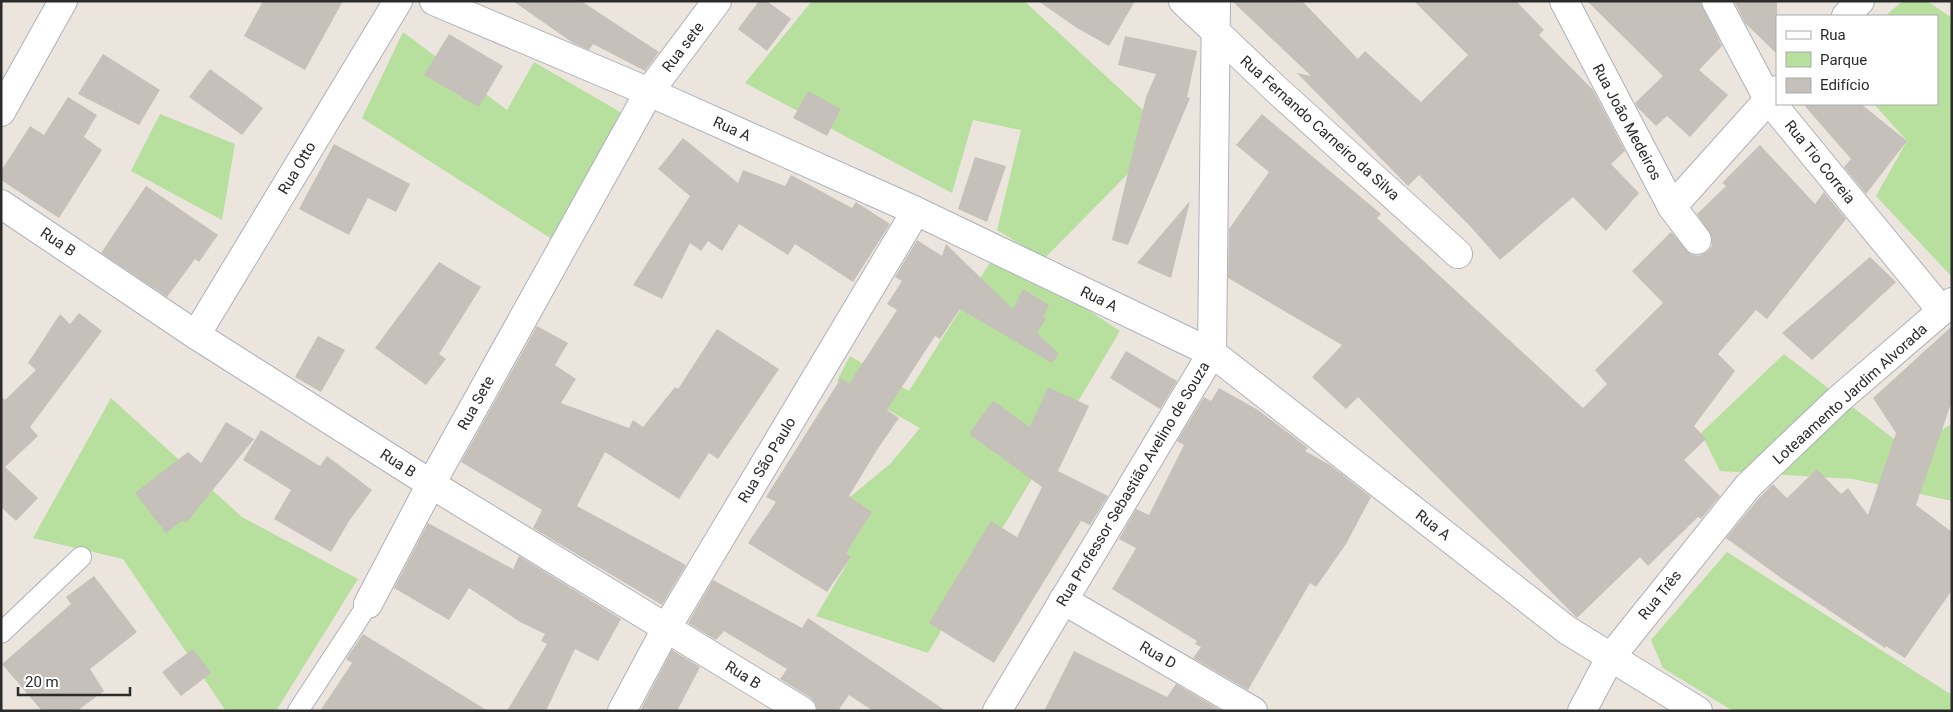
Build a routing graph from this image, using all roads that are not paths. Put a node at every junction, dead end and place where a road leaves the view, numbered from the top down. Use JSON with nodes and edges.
{"nodes":[{"id":1,"x":63,"y":1,"type":"edge"},
{"id":2,"x":398,"y":1,"type":"edge"},
{"id":3,"x":434,"y":1,"type":"edge"},
{"id":4,"x":717,"y":1,"type":"edge"},
{"id":5,"x":1182,"y":1,"type":"edge"},
{"id":6,"x":1216,"y":1,"type":"edge"},
{"id":7,"x":1564,"y":1,"type":"edge"},
{"id":8,"x":1716,"y":1,"type":"edge"},
{"id":9,"x":1860,"y":1,"type":"edge"},
{"id":10,"x":1847,"y":15,"type":"edge"},
{"id":11,"x":1215,"y":31,"type":"junction"},
{"id":12,"x":649,"y":92,"type":"junction"},
{"id":13,"x":1772,"y":95,"type":"edge"},
{"id":14,"x":1780,"y":105,"type":"edge"},
{"id":15,"x":1,"y":112,"type":"edge"},
{"id":16,"x":1,"y":204,"type":"edge"},
{"id":17,"x":1672,"y":207,"type":"junction"},
{"id":18,"x":916,"y":211,"type":"junction"},
{"id":19,"x":1698,"y":240,"type":"dead end"},
{"id":20,"x":1458,"y":254,"type":"dead end"},
{"id":21,"x":1947,"y":306,"type":"edge"},
{"id":22,"x":196,"y":335,"type":"junction"},
{"id":23,"x":1212,"y":353,"type":"junction"},
{"id":24,"x":431,"y":484,"type":"junction"},
{"id":25,"x":1748,"y":486,"type":"joint"},
{"id":26,"x":81,"y":557,"type":"dead end"},
{"id":27,"x":1063,"y":600,"type":"junction"},
{"id":28,"x":368,"y":604,"type":"joint"},
{"id":29,"x":667,"y":627,"type":"junction"},
{"id":30,"x":1,"y":633,"type":"edge"},
{"id":31,"x":1610,"y":658,"type":"junction"},
{"id":32,"x":298,"y":711,"type":"edge"},
{"id":33,"x":622,"y":711,"type":"edge"},
{"id":34,"x":802,"y":711,"type":"edge"},
{"id":35,"x":997,"y":711,"type":"edge"},
{"id":36,"x":1253,"y":711,"type":"edge"},
{"id":37,"x":1582,"y":711,"type":"edge"},
{"id":38,"x":1698,"y":711,"type":"edge"}],
"edges":[{"from":1,"to":15,"type":"street"},
{"from":2,"to":22,"type":"street","name":"Rua Otto"},
{"from":3,"to":12,"type":"street","name":"Rua A"},
{"from":4,"to":12,"type":"street","name":"Rua sete"},
{"from":5,"to":11,"type":"street","name":"Rua Fernando Carneiro da Silva"},
{"from":6,"to":11,"type":"street","name":"Rua Professor Sebastião Avelino de Souza"},
{"from":7,"to":17,"type":"street","name":"Rua João Medeiros"},
{"from":8,"to":13,"type":"street","name":"Rua Tio Correia"},
{"from":9,"to":10,"type":"street"},
{"from":11,"to":20,"type":"street","name":"Rua Fernando Carneiro da Silva"},
{"from":11,"to":23,"type":"street","name":"Rua Professor Sebastião Avelino de Souza"},
{"from":12,"to":18,"type":"street","name":"Rua A"},
{"from":12,"to":24,"type":"street","name":"Rua Sete"},
{"from":13,"to":17,"type":"street"},
{"from":14,"to":21,"type":"street","name":"Rua Tio Correia"},
{"from":16,"to":22,"type":"street","name":"Rua B"},
{"from":17,"to":19,"type":"street","name":"Rua João Medeiros"},
{"from":18,"to":23,"type":"street","name":"Rua A"},
{"from":18,"to":29,"type":"street","name":"Rua São Paulo"},
{"from":21,"to":25,"type":"street","name":"Loteaamento Jardim Alvorada"},
{"from":22,"to":24,"type":"street","name":"Rua B"},
{"from":23,"to":27,"type":"street","name":"Rua Professor Sebastião Avelino de Souza"},
{"from":23,"to":31,"type":"street","name":"Rua A"},
{"from":24,"to":28,"type":"street","name":"Rua Sete"},
{"from":24,"to":29,"type":"street","name":"Rua B"},
{"from":25,"to":31,"type":"street","name":"Rua Três"},
{"from":26,"to":30,"type":"lane"},
{"from":27,"to":35,"type":"street","name":"Rua Professor Sebastião Avelino de Souza"},
{"from":27,"to":36,"type":"street","name":"Rua D"},
{"from":28,"to":32,"type":"lane","name":"Rua Sete"},
{"from":29,"to":33,"type":"street","name":"Rua São Paulo"},
{"from":29,"to":34,"type":"street","name":"Rua B"},
{"from":31,"to":37,"type":"street","name":"Rua Três"},
{"from":31,"to":38,"type":"street","name":"Rua A"}]}
